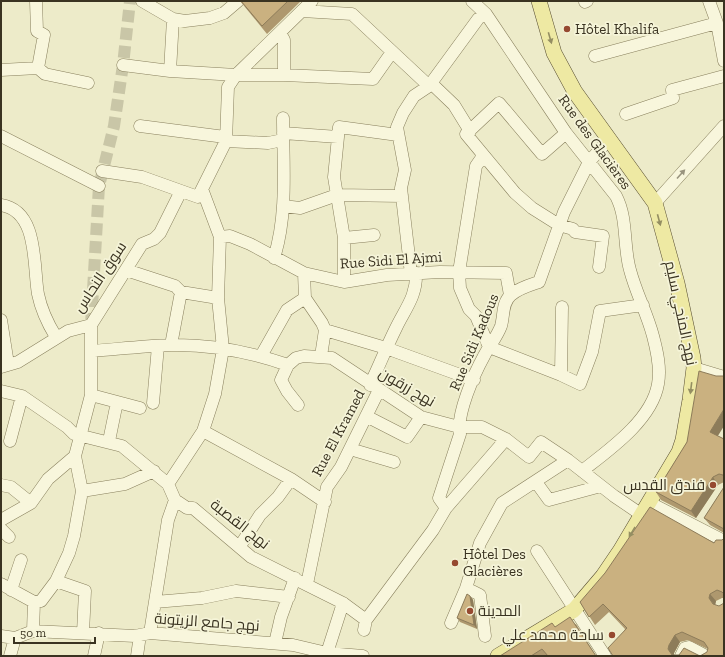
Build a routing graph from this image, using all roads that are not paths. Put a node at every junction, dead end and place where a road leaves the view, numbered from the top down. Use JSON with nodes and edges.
{"nodes":[{"id":1,"x":36,"y":1,"type":"edge"},
{"id":2,"x":142,"y":1,"type":"edge"},
{"id":3,"x":224,"y":1,"type":"edge"},
{"id":4,"x":238,"y":1,"type":"edge"},
{"id":5,"x":312,"y":1,"type":"edge"},
{"id":6,"x":472,"y":1,"type":"edge"},
{"id":7,"x":539,"y":1,"type":"edge"},
{"id":8,"x":709,"y":1,"type":"edge"},
{"id":9,"x":302,"y":11,"type":"junction"},
{"id":10,"x":224,"y":13,"type":"junction"},
{"id":11,"x":173,"y":19,"type":"junction"},
{"id":12,"x":478,"y":19,"type":"dead end"},
{"id":13,"x":719,"y":20,"type":"edge"},
{"id":14,"x":280,"y":33,"type":"junction"},
{"id":15,"x":392,"y":52,"type":"junction"},
{"id":16,"x":595,"y":56,"type":"dead end"},
{"id":17,"x":724,"y":61,"type":"edge"},
{"id":18,"x":123,"y":65,"type":"dead end"},
{"id":19,"x":38,"y":68,"type":"junction"},
{"id":20,"x":1,"y":70,"type":"edge"},
{"id":21,"x":170,"y":71,"type":"junction"},
{"id":22,"x":284,"y":74,"type":"junction"},
{"id":23,"x":236,"y":75,"type":"junction"},
{"id":24,"x":724,"y":76,"type":"edge"},
{"id":25,"x":88,"y":83,"type":"dead end"},
{"id":26,"x":430,"y":85,"type":"junction"},
{"id":27,"x":626,"y":114,"type":"dead end"},
{"id":28,"x":283,"y":118,"type":"dead end"},
{"id":29,"x":140,"y":126,"type":"dead end"},
{"id":30,"x":724,"y":126,"type":"edge"},
{"id":31,"x":470,"y":131,"type":"junction"},
{"id":32,"x":566,"y":132,"type":"junction"},
{"id":33,"x":398,"y":135,"type":"junction"},
{"id":34,"x":283,"y":137,"type":"junction"},
{"id":35,"x":338,"y":137,"type":"junction"},
{"id":36,"x":226,"y":139,"type":"junction"},
{"id":37,"x":3,"y":140,"type":"edge"},
{"id":38,"x":608,"y":140,"type":"junction"},
{"id":39,"x":483,"y":156,"type":"junction"},
{"id":40,"x":589,"y":162,"type":"junction"},
{"id":41,"x":102,"y":171,"type":"dead end"},
{"id":42,"x":99,"y":186,"type":"dead end"},
{"id":43,"x":202,"y":189,"type":"junction"},
{"id":44,"x":182,"y":191,"type":"junction"},
{"id":45,"x":337,"y":195,"type":"junction"},
{"id":46,"x":402,"y":196,"type":"junction"},
{"id":47,"x":655,"y":203,"type":"junction"},
{"id":48,"x":1,"y":205,"type":"edge"},
{"id":49,"x":283,"y":206,"type":"junction"},
{"id":50,"x":559,"y":225,"type":"junction"},
{"id":51,"x":374,"y":236,"type":"dead end"},
{"id":52,"x":220,"y":237,"type":"junction"},
{"id":53,"x":344,"y":238,"type":"junction"},
{"id":54,"x":274,"y":258,"type":"junction"},
{"id":55,"x":599,"y":267,"type":"dead end"},
{"id":56,"x":126,"y":270,"type":"junction"},
{"id":57,"x":459,"y":272,"type":"junction"},
{"id":58,"x":304,"y":273,"type":"junction"},
{"id":59,"x":413,"y":273,"type":"junction"},
{"id":60,"x":344,"y":282,"type":"junction"},
{"id":61,"x":181,"y":292,"type":"junction"},
{"id":62,"x":510,"y":295,"type":"junction"},
{"id":63,"x":218,"y":298,"type":"junction"},
{"id":64,"x":304,"y":298,"type":"junction"},
{"id":65,"x":643,"y":304,"type":"junction"},
{"id":66,"x":562,"y":307,"type":"dead end"},
{"id":67,"x":1,"y":320,"type":"edge"},
{"id":68,"x":91,"y":325,"type":"junction"},
{"id":69,"x":325,"y":330,"type":"junction"},
{"id":70,"x":56,"y":337,"type":"junction"},
{"id":71,"x":171,"y":345,"type":"junction"},
{"id":72,"x":158,"y":346,"type":"junction"},
{"id":73,"x":489,"y":347,"type":"junction"},
{"id":74,"x":386,"y":348,"type":"junction"},
{"id":75,"x":224,"y":349,"type":"junction"},
{"id":76,"x":92,"y":351,"type":"junction"},
{"id":77,"x":261,"y":356,"type":"junction"},
{"id":78,"x":321,"y":356,"type":"junction"},
{"id":79,"x":5,"y":365,"type":"edge"},
{"id":80,"x":288,"y":365,"type":"junction"},
{"id":81,"x":694,"y":368,"type":"junction"},
{"id":82,"x":561,"y":375,"type":"junction"},
{"id":83,"x":724,"y":377,"type":"edge"},
{"id":84,"x":474,"y":380,"type":"junction"},
{"id":85,"x":375,"y":387,"type":"junction"},
{"id":86,"x":1,"y":391,"type":"edge"},
{"id":87,"x":91,"y":395,"type":"junction"},
{"id":88,"x":22,"y":396,"type":"junction"},
{"id":89,"x":117,"y":402,"type":"junction"},
{"id":90,"x":153,"y":403,"type":"dead end"},
{"id":91,"x":298,"y":405,"type":"dead end"},
{"id":92,"x":140,"y":408,"type":"dead end"},
{"id":93,"x":366,"y":416,"type":"junction"},
{"id":94,"x":421,"y":417,"type":"junction"},
{"id":95,"x":459,"y":427,"type":"junction"},
{"id":96,"x":203,"y":431,"type":"junction"},
{"id":97,"x":81,"y":435,"type":"junction"},
{"id":98,"x":506,"y":439,"type":"junction"},
{"id":99,"x":10,"y":441,"type":"dead end"},
{"id":100,"x":109,"y":441,"type":"junction"},
{"id":101,"x":350,"y":449,"type":"junction"},
{"id":102,"x":75,"y":456,"type":"junction"},
{"id":103,"x":568,"y":460,"type":"junction"},
{"id":104,"x":394,"y":462,"type":"dead end"},
{"id":105,"x":154,"y":471,"type":"junction"},
{"id":106,"x":582,"y":471,"type":"junction"},
{"id":107,"x":291,"y":479,"type":"junction"},
{"id":108,"x":536,"y":482,"type":"junction"},
{"id":109,"x":1,"y":484,"type":"edge"},
{"id":110,"x":168,"y":484,"type":"junction"},
{"id":111,"x":600,"y":486,"type":"junction"},
{"id":112,"x":82,"y":491,"type":"junction"},
{"id":113,"x":175,"y":500,"type":"junction"},
{"id":114,"x":325,"y":502,"type":"junction"},
{"id":115,"x":31,"y":503,"type":"junction"},
{"id":116,"x":446,"y":508,"type":"junction"},
{"id":117,"x":646,"y":509,"type":"junction"},
{"id":118,"x":1,"y":520,"type":"edge"},
{"id":119,"x":724,"y":541,"type":"edge"},
{"id":120,"x":240,"y":546,"type":"junction"},
{"id":121,"x":537,"y":551,"type":"dead end"},
{"id":122,"x":21,"y":560,"type":"dead end"},
{"id":123,"x":295,"y":578,"type":"junction"},
{"id":124,"x":56,"y":581,"type":"junction"},
{"id":125,"x":307,"y":584,"type":"junction"},
{"id":126,"x":6,"y":587,"type":"edge"},
{"id":127,"x":466,"y":588,"type":"junction"},
{"id":128,"x":289,"y":597,"type":"junction"},
{"id":129,"x":34,"y":602,"type":"junction"},
{"id":130,"x":155,"y":602,"type":"junction"},
{"id":131,"x":343,"y":603,"type":"junction"},
{"id":132,"x":574,"y":610,"type":"junction"},
{"id":133,"x":451,"y":623,"type":"dead end"},
{"id":134,"x":33,"y":631,"type":"junction"},
{"id":135,"x":83,"y":633,"type":"junction"},
{"id":136,"x":100,"y":633,"type":"junction"},
{"id":137,"x":145,"y":634,"type":"junction"},
{"id":138,"x":1,"y":636,"type":"edge"},
{"id":139,"x":485,"y":636,"type":"dead end"},
{"id":140,"x":15,"y":638,"type":"junction"},
{"id":141,"x":275,"y":643,"type":"junction"},
{"id":142,"x":327,"y":653,"type":"junction"},
{"id":143,"x":502,"y":655,"type":"edge"},
{"id":144,"x":10,"y":656,"type":"edge"},
{"id":145,"x":94,"y":656,"type":"edge"},
{"id":146,"x":137,"y":656,"type":"edge"},
{"id":147,"x":363,"y":656,"type":"edge"},
{"id":148,"x":605,"y":656,"type":"edge"},
{"id":149,"x":681,"y":656,"type":"edge"},
{"id":150,"x":706,"y":656,"type":"edge"}],
"edges":[{"from":1,"to":19,"type":"street"},
{"from":2,"to":11,"type":"street"},
{"from":3,"to":10,"type":"street"},
{"from":4,"to":10,"type":"street"},
{"from":5,"to":9,"type":"street"},
{"from":6,"to":32,"type":"street","name":"Rue des Glacières"},
{"from":7,"to":38,"type":"main road","name":"نهج المنجي سليم","one_way":true},
{"from":8,"to":13,"type":"street"},
{"from":9,"to":14,"type":"street"},
{"from":9,"to":15,"type":"street"},
{"from":10,"to":11,"type":"street"},
{"from":11,"to":21,"type":"street"},
{"from":12,"to":26,"type":"street"},
{"from":13,"to":16,"type":"street"},
{"from":13,"to":17,"type":"street"},
{"from":14,"to":22,"type":"street"},
{"from":14,"to":23,"type":"street"},
{"from":15,"to":22,"type":"street"},
{"from":15,"to":26,"type":"street"},
{"from":18,"to":21,"type":"street"},
{"from":19,"to":20,"type":"street"},
{"from":19,"to":25,"type":"street"},
{"from":21,"to":23,"type":"street"},
{"from":22,"to":23,"type":"street"},
{"from":23,"to":36,"type":"street"},
{"from":24,"to":27,"type":"street"},
{"from":26,"to":31,"type":"street"},
{"from":26,"to":33,"type":"street"},
{"from":28,"to":34,"type":"street"},
{"from":29,"to":36,"type":"street"},
{"from":47,"to":30,"type":"street","one_way":true},
{"from":31,"to":32,"type":"street"},
{"from":31,"to":39,"type":"street"},
{"from":32,"to":40,"type":"street","name":"Rue des Glacières"},
{"from":33,"to":35,"type":"street"},
{"from":33,"to":46,"type":"street","name":"Rue El Kramed"},
{"from":34,"to":35,"type":"street"},
{"from":34,"to":36,"type":"street"},
{"from":34,"to":49,"type":"street"},
{"from":35,"to":45,"type":"street"},
{"from":36,"to":43,"type":"street"},
{"from":37,"to":42,"type":"street"},
{"from":38,"to":40,"type":"street","name":"Rue Sidi Kadous"},
{"from":38,"to":47,"type":"main road","name":"نهج المنجي سليم"},
{"from":39,"to":50,"type":"street"},
{"from":39,"to":57,"type":"street"},
{"from":40,"to":50,"type":"street","name":"Rue Sidi Kadous"},
{"from":40,"to":65,"type":"street","name":"Rue des Glacières"},
{"from":41,"to":44,"type":"street"},
{"from":43,"to":44,"type":"street"},
{"from":43,"to":52,"type":"street"},
{"from":44,"to":56,"type":"street","name":"سوق النحاس"},
{"from":45,"to":46,"type":"street"},
{"from":45,"to":49,"type":"street"},
{"from":45,"to":53,"type":"street"},
{"from":46,"to":59,"type":"street","name":"Rue El Kramed"},
{"from":47,"to":81,"type":"main road","name":"نهج المنجي سليم","one_way":true},
{"from":48,"to":70,"type":"street"},
{"from":49,"to":54,"type":"street"},
{"from":50,"to":55,"type":"street"},
{"from":50,"to":62,"type":"street","name":"Rue Sidi Kadous"},
{"from":51,"to":53,"type":"street"},
{"from":52,"to":54,"type":"street","name":"Rue Sidi El Ajmi"},
{"from":52,"to":63,"type":"street"},
{"from":53,"to":60,"type":"street"},
{"from":54,"to":58,"type":"street","name":"Rue Sidi El Ajmi"},
{"from":56,"to":61,"type":"street"},
{"from":56,"to":68,"type":"street","name":"سوق النحاس"},
{"from":57,"to":59,"type":"street","name":"Rue Sidi El Ajmi"},
{"from":57,"to":62,"type":"street","name":"Rue Sidi El Ajmi"},
{"from":57,"to":73,"type":"street"},
{"from":58,"to":60,"type":"street","name":"Rue Sidi El Ajmi"},
{"from":58,"to":64,"type":"street"},
{"from":59,"to":60,"type":"street","name":"Rue Sidi El Ajmi"},
{"from":59,"to":74,"type":"street","name":"Rue El Kramed"},
{"from":61,"to":63,"type":"street"},
{"from":61,"to":71,"type":"street"},
{"from":62,"to":73,"type":"street","name":"Rue Sidi Kadous"},
{"from":63,"to":75,"type":"street"},
{"from":64,"to":69,"type":"street"},
{"from":64,"to":77,"type":"street"},
{"from":65,"to":82,"type":"street"},
{"from":65,"to":106,"type":"street","name":"Rue des Glacières"},
{"from":66,"to":82,"type":"street"},
{"from":67,"to":79,"type":"street"},
{"from":68,"to":70,"type":"street","name":"سوق النحاس"},
{"from":68,"to":76,"type":"street"},
{"from":69,"to":74,"type":"street"},
{"from":69,"to":78,"type":"street"},
{"from":70,"to":79,"type":"street","name":"سوق النحاس"},
{"from":71,"to":72,"type":"street"},
{"from":71,"to":75,"type":"street"},
{"from":72,"to":76,"type":"street"},
{"from":72,"to":90,"type":"street"},
{"from":73,"to":82,"type":"street"},
{"from":73,"to":84,"type":"street","name":"Rue Sidi Kadous"},
{"from":74,"to":84,"type":"street"},
{"from":74,"to":85,"type":"street","name":"Rue El Kramed"},
{"from":75,"to":77,"type":"street"},
{"from":75,"to":96,"type":"street"},
{"from":76,"to":87,"type":"street"},
{"from":77,"to":80,"type":"street"},
{"from":78,"to":80,"type":"street","name":"نهج زرقون"},
{"from":78,"to":85,"type":"street","name":"نهج زرقون"},
{"from":80,"to":91,"type":"street"},
{"from":81,"to":83,"type":"street"},
{"from":81,"to":117,"type":"main road","name":"نهج المنجي سليم","one_way":true},
{"from":84,"to":95,"type":"street","name":"Rue Sidi Kadous"},
{"from":85,"to":93,"type":"street","name":"Rue El Kramed"},
{"from":85,"to":94,"type":"street","name":"نهج زرقون"},
{"from":86,"to":88,"type":"street"},
{"from":87,"to":89,"type":"street"},
{"from":87,"to":97,"type":"street"},
{"from":88,"to":97,"type":"street"},
{"from":88,"to":99,"type":"street"},
{"from":89,"to":92,"type":"street"},
{"from":89,"to":100,"type":"street"},
{"from":93,"to":94,"type":"street"},
{"from":93,"to":101,"type":"street","name":"Rue El Kramed"},
{"from":94,"to":95,"type":"street","name":"نهج زرقون"},
{"from":95,"to":98,"type":"street","name":"نهج زرقون"},
{"from":95,"to":116,"type":"street","name":"Rue Sidi Kadous"},
{"from":96,"to":107,"type":"street"},
{"from":96,"to":110,"type":"street"},
{"from":97,"to":100,"type":"street"},
{"from":97,"to":102,"type":"street"},
{"from":98,"to":103,"type":"street","name":"نهج زرقون"},
{"from":98,"to":116,"type":"street"},
{"from":100,"to":105,"type":"street"},
{"from":101,"to":104,"type":"street"},
{"from":101,"to":114,"type":"street","name":"Rue El Kramed"},
{"from":102,"to":112,"type":"street"},
{"from":102,"to":115,"type":"street"},
{"from":103,"to":106,"type":"street"},
{"from":103,"to":108,"type":"street"},
{"from":105,"to":110,"type":"street"},
{"from":105,"to":112,"type":"street"},
{"from":106,"to":111,"type":"street"},
{"from":107,"to":114,"type":"street"},
{"from":107,"to":120,"type":"street"},
{"from":108,"to":111,"type":"street"},
{"from":108,"to":127,"type":"street"},
{"from":109,"to":115,"type":"street"},
{"from":110,"to":113,"type":"street"},
{"from":111,"to":117,"type":"street"},
{"from":112,"to":124,"type":"street"},
{"from":113,"to":120,"type":"street","name":"نهج القصبة"},
{"from":113,"to":130,"type":"street"},
{"from":114,"to":125,"type":"street","name":"Rue El Kramed"},
{"from":115,"to":118,"type":"street"},
{"from":116,"to":131,"type":"street","name":"نهج القصبة"},
{"from":117,"to":119,"type":"street"},
{"from":117,"to":132,"type":"main road","name":"نهج المنجي سليم","one_way":true},
{"from":120,"to":123,"type":"street","name":"نهج القصبة"},
{"from":121,"to":132,"type":"street"},
{"from":122,"to":126,"type":"street"},
{"from":123,"to":125,"type":"street","name":"نهج القصبة"},
{"from":123,"to":128,"type":"street"},
{"from":124,"to":129,"type":"street"},
{"from":124,"to":135,"type":"street"},
{"from":125,"to":131,"type":"street","name":"نهج القصبة"},
{"from":126,"to":129,"type":"street"},
{"from":127,"to":133,"type":"street"},
{"from":127,"to":139,"type":"street"},
{"from":128,"to":130,"type":"street"},
{"from":128,"to":141,"type":"street"},
{"from":129,"to":134,"type":"street"},
{"from":130,"to":137,"type":"street"},
{"from":131,"to":142,"type":"street"},
{"from":132,"to":143,"type":"main road","name":"نهج المنجي سليم"},
{"from":132,"to":148,"type":"street"},
{"from":134,"to":135,"type":"street","name":"نهج جامع الزيتونة"},
{"from":134,"to":140,"type":"street","name":"نهج جامع الزيتونة"},
{"from":135,"to":136,"type":"street","name":"نهج جامع الزيتونة"},
{"from":136,"to":137,"type":"street","name":"نهج جامع الزيتونة"},
{"from":136,"to":145,"type":"street"},
{"from":137,"to":141,"type":"street","name":"نهج جامع الزيتونة"},
{"from":137,"to":146,"type":"street"},
{"from":138,"to":140,"type":"street","name":"نهج جامع الزيتونة"},
{"from":140,"to":144,"type":"street"},
{"from":141,"to":142,"type":"street","name":"نهج جامع الزيتونة"},
{"from":142,"to":147,"type":"street","name":"نهج جامع الزيتونة"},
{"from":149,"to":150,"type":"street"}]}
